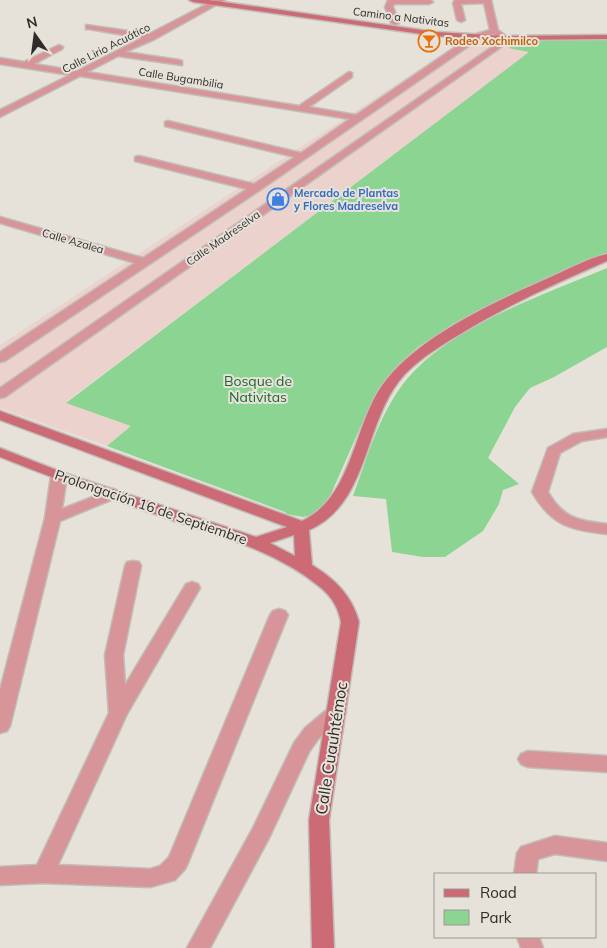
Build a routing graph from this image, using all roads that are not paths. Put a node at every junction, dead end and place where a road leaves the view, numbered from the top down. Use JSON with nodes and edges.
{"nodes":[{"id":1,"x":193,"y":0,"type":"edge"},
{"id":2,"x":230,"y":0,"type":"edge"},
{"id":3,"x":487,"y":0,"type":"edge"},
{"id":4,"x":218,"y":2,"type":"edge"},
{"id":5,"x":429,"y":2,"type":"dead end"},
{"id":6,"x":461,"y":20,"type":"dead end"},
{"id":7,"x":394,"y":22,"type":"junction"},
{"id":8,"x":89,"y":27,"type":"dead end"},
{"id":9,"x":494,"y":31,"type":"junction"},
{"id":10,"x":607,"y":31,"type":"edge"},
{"id":11,"x":152,"y":37,"type":"junction"},
{"id":12,"x":476,"y":37,"type":"junction"},
{"id":13,"x":607,"y":37,"type":"edge"},
{"id":14,"x":505,"y":38,"type":"junction"},
{"id":15,"x":60,"y":47,"type":"dead end"},
{"id":16,"x":119,"y":54,"type":"junction"},
{"id":17,"x":0,"y":61,"type":"edge"},
{"id":18,"x":179,"y":63,"type":"dead end"},
{"id":19,"x":25,"y":65,"type":"junction"},
{"id":20,"x":82,"y":73,"type":"junction"},
{"id":21,"x":349,"y":74,"type":"dead end"},
{"id":22,"x":301,"y":109,"type":"junction"},
{"id":23,"x":0,"y":114,"type":"edge"},
{"id":24,"x":358,"y":118,"type":"junction"},
{"id":25,"x":168,"y":124,"type":"dead end"},
{"id":26,"x":139,"y":159,"type":"dead end"},
{"id":27,"x":299,"y":159,"type":"junction"},
{"id":28,"x":322,"y":168,"type":"junction"},
{"id":29,"x":256,"y":188,"type":"junction"},
{"id":30,"x":0,"y":220,"type":"edge"},
{"id":31,"x":607,"y":257,"type":"edge"},
{"id":32,"x":146,"y":262,"type":"junction"},
{"id":33,"x":0,"y":358,"type":"edge"},
{"id":34,"x":0,"y":394,"type":"edge"},
{"id":35,"x":0,"y":415,"type":"edge"},
{"id":36,"x":607,"y":433,"type":"edge"},
{"id":37,"x":0,"y":452,"type":"edge"},
{"id":38,"x":59,"y":476,"type":"junction"},
{"id":39,"x":113,"y":494,"type":"junction"},
{"id":40,"x":53,"y":518,"type":"junction"},
{"id":41,"x":301,"y":526,"type":"junction"},
{"id":42,"x":607,"y":529,"type":"edge"},
{"id":43,"x":256,"y":543,"type":"junction"},
{"id":44,"x":133,"y":566,"type":"dead end"},
{"id":45,"x":304,"y":567,"type":"junction"},
{"id":46,"x":192,"y":588,"type":"dead end"},
{"id":47,"x":279,"y":615,"type":"dead end"},
{"id":48,"x":336,"y":712,"type":"junction"},
{"id":49,"x":118,"y":713,"type":"junction"},
{"id":50,"x":0,"y":726,"type":"edge"},
{"id":51,"x":528,"y":759,"type":"dead end"},
{"id":52,"x":607,"y":764,"type":"edge"},
{"id":53,"x":607,"y":852,"type":"edge"},
{"id":54,"x":525,"y":873,"type":"edge"},
{"id":55,"x":43,"y":874,"type":"junction"},
{"id":56,"x":0,"y":876,"type":"edge"},
{"id":57,"x":198,"y":948,"type":"edge"},
{"id":58,"x":323,"y":948,"type":"edge"}],
"edges":[{"from":1,"to":4,"type":"main road","name":"Camino a Nativitas"},
{"from":2,"to":7,"type":"main road","name":"Camino a Nativitas"},
{"from":3,"to":6,"type":"street"},
{"from":3,"to":9,"type":"street"},
{"from":4,"to":11,"type":"street","name":"Calle Lirio Acuático"},
{"from":4,"to":12,"type":"main road","name":"Camino a Nativitas"},
{"from":5,"to":7,"type":"street"},
{"from":7,"to":9,"type":"main road","name":"Camino a Nativitas"},
{"from":8,"to":11,"type":"street"},
{"from":9,"to":10,"type":"main road","name":"Camino a Nativitas"},
{"from":9,"to":12,"type":"street","name":"Calle Madreselva"},
{"from":9,"to":14,"type":"street"},
{"from":11,"to":16,"type":"street","name":"Calle Lirio Acuático"},
{"from":12,"to":14,"type":"main road","name":"Camino a Nativitas"},
{"from":12,"to":24,"type":"street","name":"Calle Madreselva"},
{"from":13,"to":14,"type":"main road","name":"Camino a Nativitas"},
{"from":14,"to":28,"type":"street","name":"Calle Madreselva"},
{"from":15,"to":19,"type":"street"},
{"from":16,"to":18,"type":"street"},
{"from":16,"to":20,"type":"street","name":"Calle Lirio Acuático"},
{"from":17,"to":19,"type":"street","name":"Calle Bugambilia"},
{"from":19,"to":20,"type":"street","name":"Calle Bugambilia"},
{"from":20,"to":22,"type":"street","name":"Calle Bugambilia"},
{"from":20,"to":23,"type":"street","name":"Calle Lirio Acuático"},
{"from":21,"to":22,"type":"street"},
{"from":22,"to":24,"type":"street","name":"Calle Bugambilia"},
{"from":24,"to":27,"type":"street","name":"Calle Madreselva"},
{"from":25,"to":27,"type":"street"},
{"from":26,"to":29,"type":"street"},
{"from":27,"to":28,"type":"street"},
{"from":27,"to":29,"type":"street","name":"Calle Madreselva"},
{"from":28,"to":34,"type":"street","name":"Calle Madreselva"},
{"from":29,"to":32,"type":"street","name":"Calle Madreselva"},
{"from":30,"to":32,"type":"street","name":"Calle Azalea"},
{"from":31,"to":41,"type":"main road","name":"Prolongación 16 de Septiembre"},
{"from":32,"to":33,"type":"street","name":"Calle Madreselva"},
{"from":35,"to":41,"type":"main road"},
{"from":36,"to":42,"type":"street"},
{"from":37,"to":38,"type":"main road","name":"Prolongación 16 de Septiembre"},
{"from":38,"to":39,"type":"main road","name":"Prolongación 16 de Septiembre"},
{"from":38,"to":40,"type":"street"},
{"from":39,"to":40,"type":"street"},
{"from":39,"to":43,"type":"main road","name":"Prolongación 16 de Septiembre"},
{"from":40,"to":50,"type":"street"},
{"from":41,"to":43,"type":"main road","name":"Prolongación 16 de Septiembre"},
{"from":41,"to":45,"type":"main road"},
{"from":43,"to":45,"type":"main road","name":"Calle Cuauhtémoc"},
{"from":44,"to":49,"type":"street"},
{"from":45,"to":48,"type":"main road","name":"Calle Cuauhtémoc"},
{"from":46,"to":49,"type":"street"},
{"from":47,"to":55,"type":"street"},
{"from":48,"to":57,"type":"street"},
{"from":48,"to":58,"type":"main road","name":"Calle Cuauhtémoc"},
{"from":49,"to":55,"type":"street"},
{"from":51,"to":52,"type":"street"},
{"from":53,"to":54,"type":"street"},
{"from":55,"to":56,"type":"street"}]}
